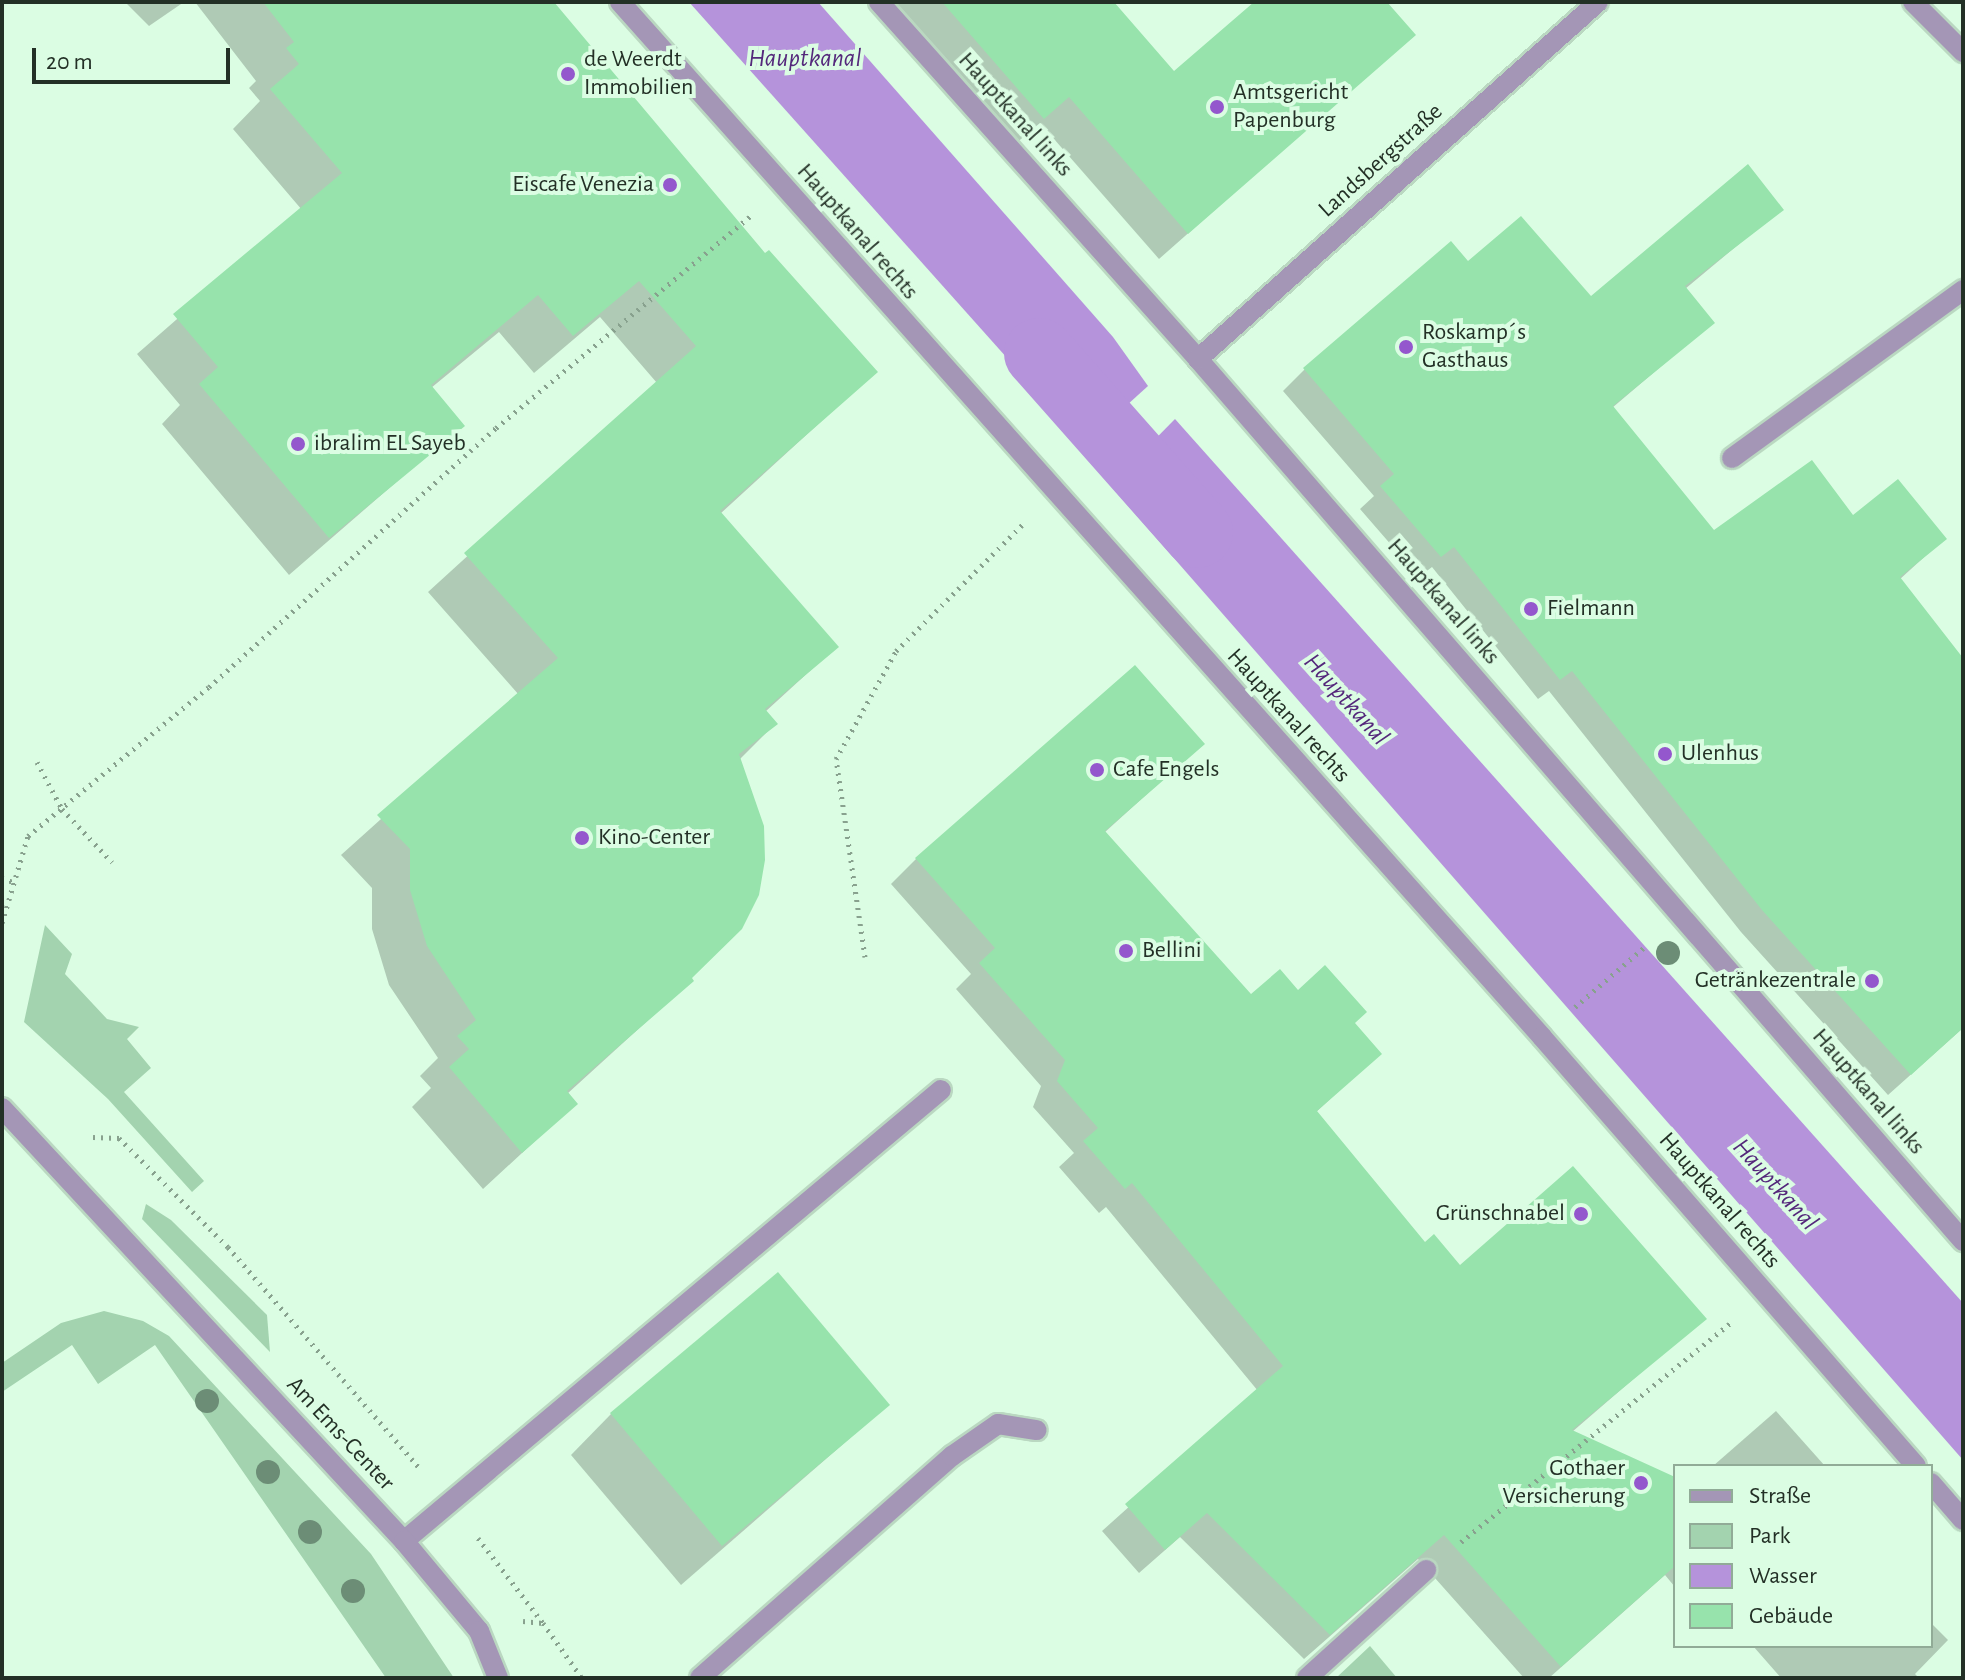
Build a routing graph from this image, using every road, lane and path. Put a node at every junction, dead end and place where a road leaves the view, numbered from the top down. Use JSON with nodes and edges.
{"nodes":[{"id":1,"x":620,"y":2,"type":"edge"},
{"id":2,"x":879,"y":2,"type":"edge"},
{"id":3,"x":1598,"y":2,"type":"edge"},
{"id":4,"x":1913,"y":2,"type":"edge"},
{"id":5,"x":1963,"y":52,"type":"edge"},
{"id":6,"x":783,"y":187,"type":"junction"},
{"id":7,"x":1963,"y":290,"type":"edge"},
{"id":8,"x":1198,"y":359,"type":"junction"},
{"id":9,"x":1732,"y":458,"type":"dead end"},
{"id":10,"x":1054,"y":494,"type":"junction"},
{"id":11,"x":37,"y":762,"type":"dead end"},
{"id":12,"x":62,"y":809,"type":"junction"},
{"id":13,"x":112,"y":862,"type":"dead end"},
{"id":14,"x":2,"y":878,"type":"edge"},
{"id":15,"x":13,"y":882,"type":"junction"},
{"id":16,"x":2,"y":923,"type":"edge"},
{"id":17,"x":1646,"y":947,"type":"dead end"},
{"id":18,"x":865,"y":957,"type":"dead end"},
{"id":19,"x":1568,"y":1013,"type":"dead end"},
{"id":20,"x":941,"y":1090,"type":"dead end"},
{"id":21,"x":2,"y":1108,"type":"edge"},
{"id":22,"x":119,"y":1138,"type":"dead end"},
{"id":23,"x":1963,"y":1241,"type":"edge"},
{"id":24,"x":1767,"y":1295,"type":"junction"},
{"id":25,"x":1037,"y":1430,"type":"dead end"},
{"id":26,"x":1914,"y":1464,"type":"edge"},
{"id":27,"x":1933,"y":1485,"type":"edge"},
{"id":28,"x":450,"y":1501,"type":"junction"},
{"id":29,"x":1963,"y":1520,"type":"edge"},
{"id":30,"x":404,"y":1541,"type":"junction"},
{"id":31,"x":1426,"y":1570,"type":"joint"},
{"id":32,"x":543,"y":1623,"type":"dead end"},
{"id":33,"x":498,"y":1678,"type":"edge"},
{"id":34,"x":700,"y":1678,"type":"edge"},
{"id":35,"x":1307,"y":1678,"type":"edge"}],
"edges":[{"from":1,"to":6,"type":"street","name":"Hauptkanal rechts"},
{"from":2,"to":8,"type":"street","name":"Hauptkanal links"},
{"from":3,"to":8,"type":"street","name":"Landsbergstraße"},
{"from":4,"to":5,"type":"street"},
{"from":6,"to":10,"type":"street","name":"Hauptkanal rechts"},
{"from":6,"to":12,"type":"path"},
{"from":7,"to":9,"type":"street"},
{"from":8,"to":23,"type":"street","name":"Hauptkanal links"},
{"from":10,"to":18,"type":"path"},
{"from":10,"to":24,"type":"street","name":"Hauptkanal rechts"},
{"from":11,"to":12,"type":"path"},
{"from":12,"to":13,"type":"path"},
{"from":12,"to":15,"type":"path"},
{"from":14,"to":15,"type":"path"},
{"from":15,"to":16,"type":"path"},
{"from":17,"to":19,"type":"path"},
{"from":20,"to":28,"type":"street"},
{"from":21,"to":30,"type":"street","name":"Am Ems-Center"},
{"from":22,"to":28,"type":"path"},
{"from":24,"to":26,"type":"street","name":"Hauptkanal rechts"},
{"from":24,"to":31,"type":"path"},
{"from":25,"to":34,"type":"street"},
{"from":27,"to":29,"type":"street"},
{"from":28,"to":30,"type":"street"},
{"from":28,"to":32,"type":"path"},
{"from":30,"to":33,"type":"street","name":"Am Ems-Center"},
{"from":31,"to":35,"type":"street"}]}
